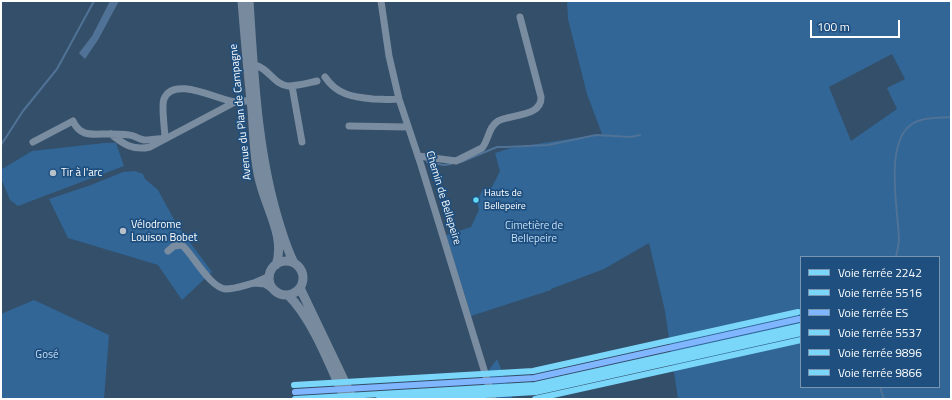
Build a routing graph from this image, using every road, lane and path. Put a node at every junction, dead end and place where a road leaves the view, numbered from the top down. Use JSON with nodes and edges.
{"nodes":[{"id":1,"x":242,"y":1,"type":"edge"},
{"id":2,"x":249,"y":1,"type":"edge"},
{"id":3,"x":380,"y":1,"type":"edge"},
{"id":4,"x":520,"y":17,"type":"dead end"},
{"id":5,"x":254,"y":65,"type":"junction"},
{"id":6,"x":325,"y":77,"type":"dead end"},
{"id":7,"x":316,"y":81,"type":"dead end"},
{"id":8,"x":292,"y":86,"type":"junction"},
{"id":9,"x":399,"y":99,"type":"junction"},
{"id":10,"x":251,"y":100,"type":"junction"},
{"id":11,"x":235,"y":102,"type":"junction"},
{"id":12,"x":349,"y":126,"type":"dead end"},
{"id":13,"x":408,"y":127,"type":"junction"},
{"id":14,"x":111,"y":134,"type":"junction"},
{"id":15,"x":165,"y":139,"type":"junction"},
{"id":16,"x":33,"y":142,"type":"dead end"},
{"id":17,"x":302,"y":142,"type":"dead end"},
{"id":18,"x":418,"y":156,"type":"junction"},
{"id":19,"x":168,"y":251,"type":"dead end"},
{"id":20,"x":294,"y":263,"type":"junction"},
{"id":21,"x":276,"y":265,"type":"junction"},
{"id":22,"x":270,"y":276,"type":"junction"},
{"id":23,"x":254,"y":283,"type":"junction"},
{"id":24,"x":300,"y":288,"type":"junction"},
{"id":25,"x":274,"y":290,"type":"junction"},
{"id":26,"x":288,"y":295,"type":"junction"},
{"id":27,"x":345,"y":399,"type":"edge"},
{"id":28,"x":353,"y":399,"type":"edge"},
{"id":29,"x":493,"y":399,"type":"edge"}],
"edges":[{"from":1,"to":10,"type":"main road","name":"Avenue du Plan de Campagne"},
{"from":2,"to":5,"type":"main road","name":"Avenue du Plan de Campagne"},
{"from":3,"to":9,"type":"street","name":"Chemin de Bellepeire"},
{"from":4,"to":18,"type":"street"},
{"from":5,"to":8,"type":"street"},
{"from":5,"to":20,"type":"main road","name":"Avenue du Plan de Campagne"},
{"from":6,"to":9,"type":"street"},
{"from":7,"to":8,"type":"street"},
{"from":8,"to":17,"type":"street"},
{"from":9,"to":13,"type":"street","name":"Chemin de Bellepeire"},
{"from":10,"to":11,"type":"street"},
{"from":10,"to":21,"type":"main road","name":"Avenue du Plan de Campagne"},
{"from":11,"to":15,"type":"street"},
{"from":11,"to":15,"type":"street"},
{"from":12,"to":13,"type":"street"},
{"from":13,"to":18,"type":"street","name":"Chemin de Bellepeire"},
{"from":14,"to":15,"type":"street"},
{"from":14,"to":15,"type":"street"},
{"from":14,"to":16,"type":"street"},
{"from":18,"to":29,"type":"street","name":"Chemin de Bellepeire"},
{"from":19,"to":23,"type":"street"},
{"from":20,"to":21,"type":"main road"},
{"from":20,"to":24,"type":"main road"},
{"from":21,"to":22,"type":"main road"},
{"from":22,"to":23,"type":"street"},
{"from":22,"to":25,"type":"main road"},
{"from":23,"to":25,"type":"street"},
{"from":24,"to":26,"type":"main road"},
{"from":24,"to":28,"type":"main road"},
{"from":25,"to":26,"type":"main road"},
{"from":26,"to":27,"type":"main road"}]}
